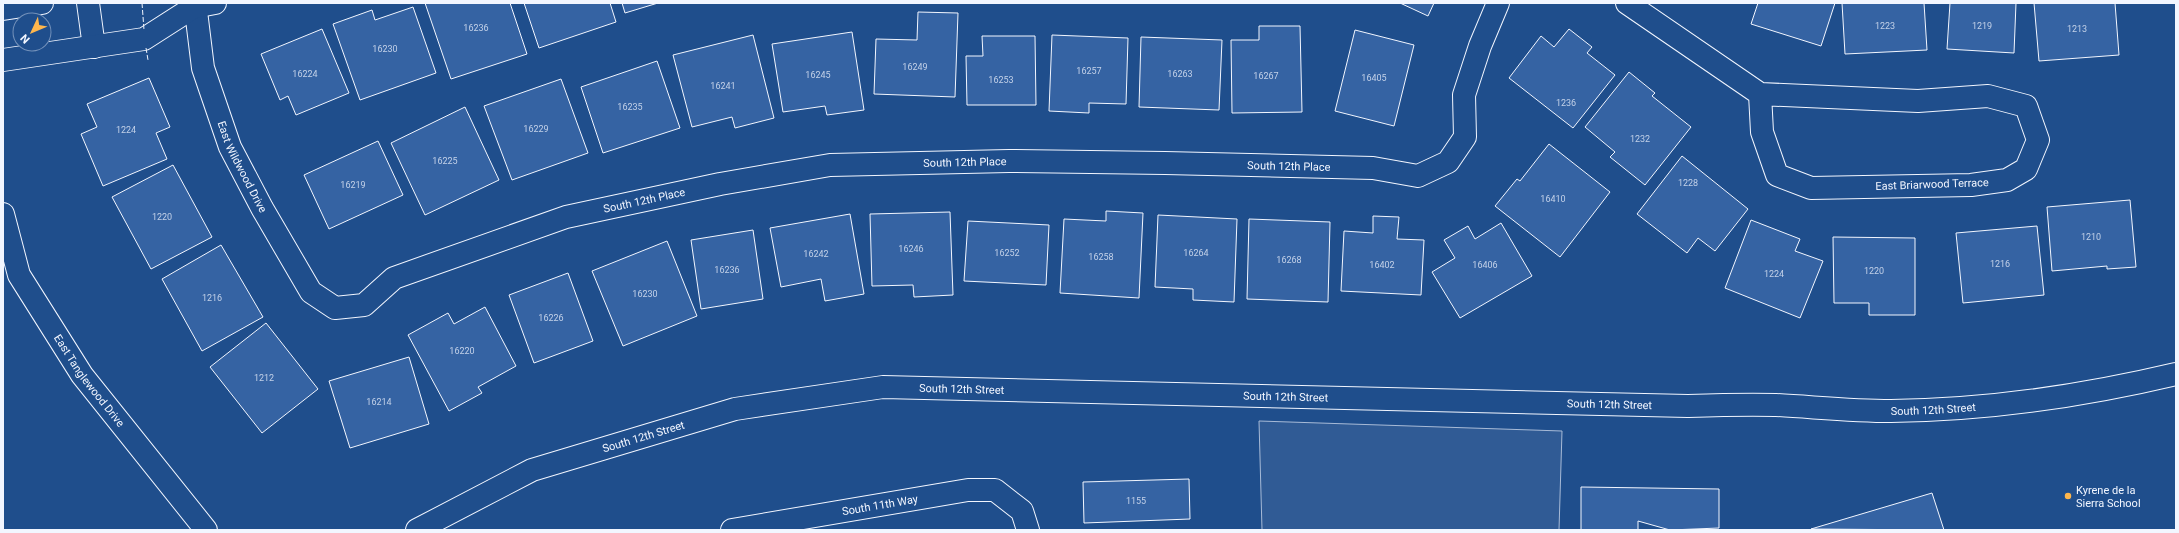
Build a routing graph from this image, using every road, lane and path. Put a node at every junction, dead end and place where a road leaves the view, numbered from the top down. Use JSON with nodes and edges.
{"nodes":[{"id":1,"x":42,"y":3,"type":"edge"},
{"id":2,"x":88,"y":3,"type":"edge"},
{"id":3,"x":1498,"y":3,"type":"edge"},
{"id":4,"x":1627,"y":3,"type":"edge"},
{"id":5,"x":196,"y":4,"type":"edge"},
{"id":6,"x":3,"y":8,"type":"edge"},
{"id":7,"x":94,"y":47,"type":"junction"},
{"id":8,"x":3,"y":60,"type":"edge"},
{"id":9,"x":1760,"y":94,"type":"junction"},
{"id":10,"x":3,"y":214,"type":"edge"},
{"id":11,"x":335,"y":308,"type":"joint"},
{"id":12,"x":2176,"y":374,"type":"edge"},
{"id":13,"x":1025,"y":520,"type":"edge"},
{"id":14,"x":206,"y":530,"type":"edge"},
{"id":15,"x":417,"y":530,"type":"edge"},
{"id":16,"x":732,"y":530,"type":"edge"}],
"edges":[{"from":1,"to":6,"type":"street"},
{"from":2,"to":7,"type":"street"},
{"from":3,"to":11,"type":"street","name":"South 12th Place"},
{"from":4,"to":9,"type":"street"},
{"from":5,"to":7,"type":"street"},
{"from":5,"to":11,"type":"street","name":"East Wildwood Drive"},
{"from":7,"to":8,"type":"street"},
{"from":9,"to":9,"type":"street","name":"East Briarwood Terrace"},
{"from":10,"to":14,"type":"street","name":"East Tanglewood Drive"},
{"from":12,"to":15,"type":"street","name":"South 12th Street"},
{"from":13,"to":16,"type":"street","name":"South 11th Way"}]}
